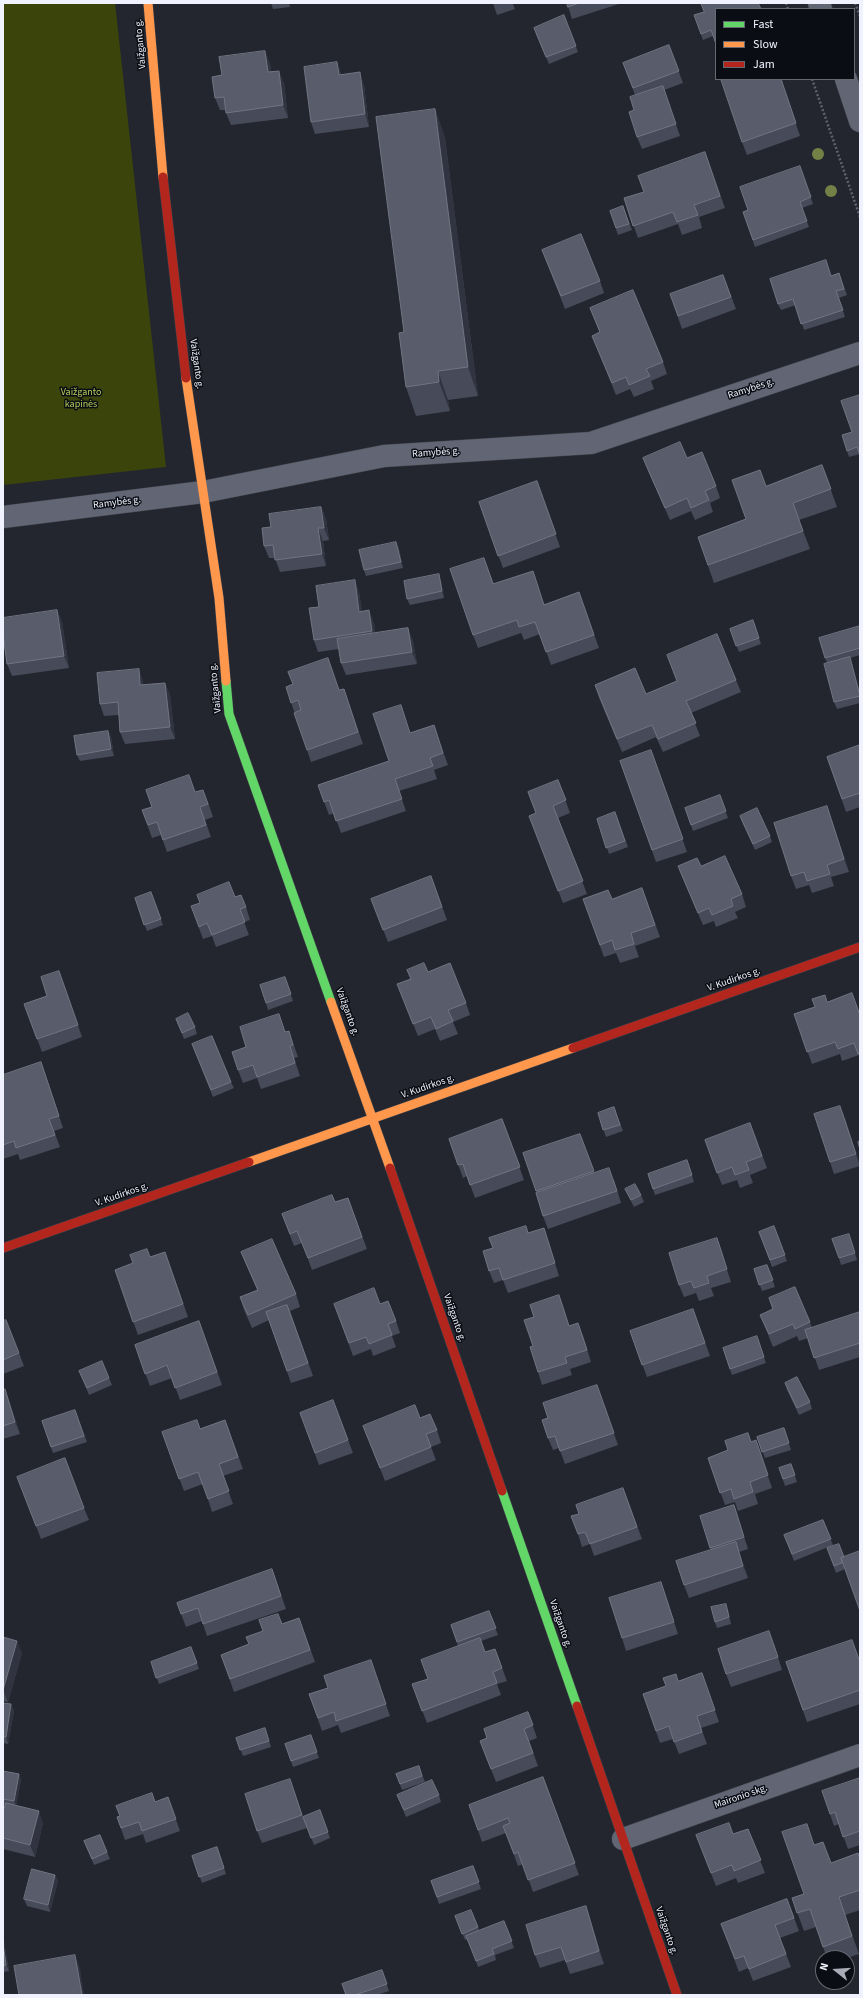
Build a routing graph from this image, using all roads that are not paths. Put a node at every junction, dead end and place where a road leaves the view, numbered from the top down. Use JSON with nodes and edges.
{"nodes":[{"id":1,"x":148,"y":3,"type":"edge"},
{"id":2,"x":846,"y":80,"type":"edge"},
{"id":3,"x":860,"y":121,"type":"edge"},
{"id":4,"x":860,"y":353,"type":"edge"},
{"id":5,"x":203,"y":492,"type":"junction"},
{"id":6,"x":3,"y":517,"type":"edge"},
{"id":7,"x":860,"y":947,"type":"edge"},
{"id":8,"x":373,"y":1118,"type":"junction"},
{"id":9,"x":3,"y":1248,"type":"edge"},
{"id":10,"x":860,"y":1755,"type":"edge"},
{"id":11,"x":623,"y":1839,"type":"junction"},
{"id":12,"x":677,"y":1995,"type":"edge"}],
"edges":[{"from":1,"to":5,"type":"street","name":"Vaižganto g."},
{"from":2,"to":3,"type":"street"},
{"from":4,"to":5,"type":"street","name":"Ramybės g."},
{"from":5,"to":6,"type":"street","name":"Ramybės g."},
{"from":5,"to":8,"type":"street","name":"Vaižganto g."},
{"from":7,"to":8,"type":"street","name":"V. Kudirkos g."},
{"from":8,"to":9,"type":"street","name":"V. Kudirkos g."},
{"from":8,"to":11,"type":"street","name":"Vaižganto g."},
{"from":10,"to":11,"type":"street","name":"Maironio skg."},
{"from":11,"to":12,"type":"street","name":"Vaižganto g."}]}
